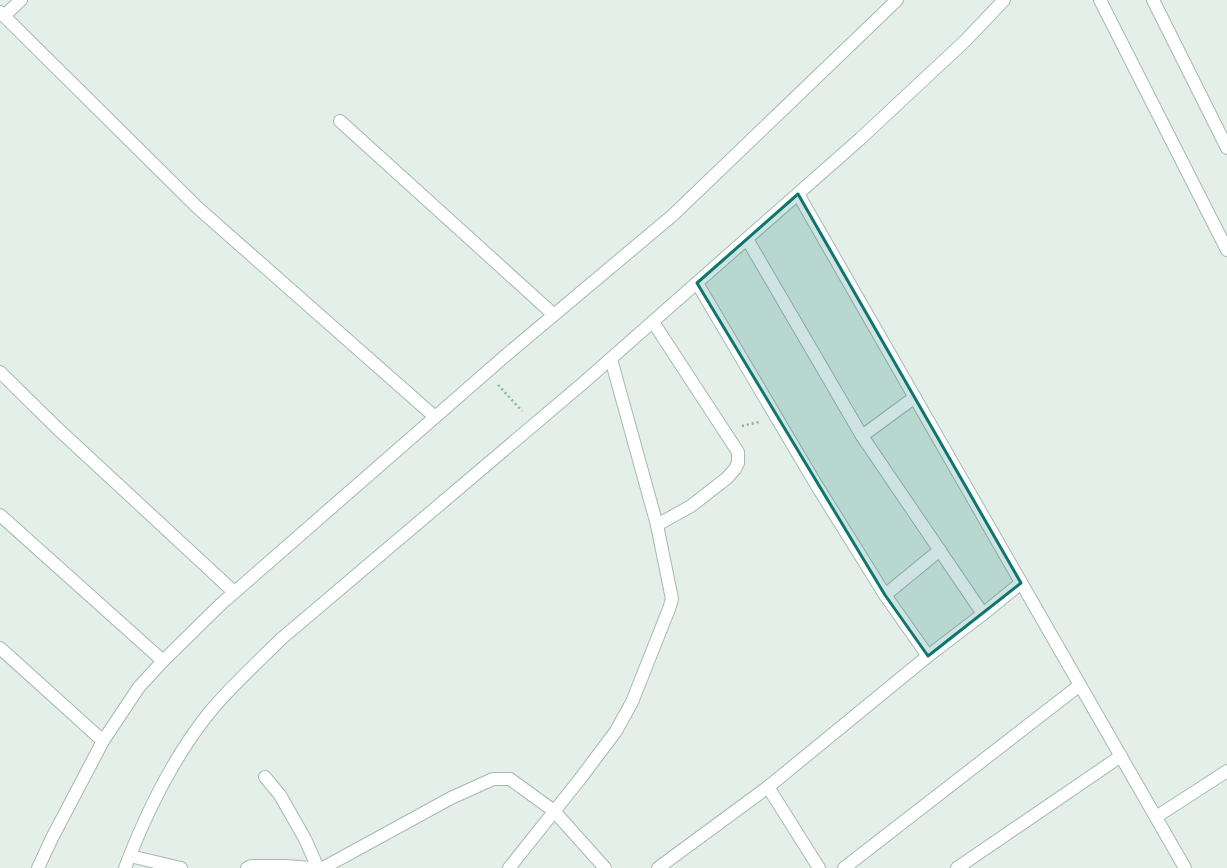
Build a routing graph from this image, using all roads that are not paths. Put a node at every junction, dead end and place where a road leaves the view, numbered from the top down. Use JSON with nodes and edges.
{"nodes":[{"id":1,"x":22,"y":0,"type":"edge"},
{"id":2,"x":897,"y":0,"type":"edge"},
{"id":3,"x":1004,"y":0,"type":"edge"},
{"id":4,"x":1100,"y":0,"type":"edge"},
{"id":5,"x":1153,"y":0,"type":"edge"},
{"id":6,"x":2,"y":14,"type":"edge"},
{"id":7,"x":340,"y":121,"type":"dead end"},
{"id":8,"x":1227,"y":148,"type":"edge"},
{"id":9,"x":798,"y":194,"type":"junction"},
{"id":10,"x":746,"y":239,"type":"junction"},
{"id":11,"x":1227,"y":250,"type":"edge"},
{"id":12,"x":697,"y":283,"type":"junction"},
{"id":13,"x":553,"y":314,"type":"junction"},
{"id":14,"x":653,"y":322,"type":"junction"},
{"id":15,"x":611,"y":359,"type":"junction"},
{"id":16,"x":0,"y":372,"type":"edge"},
{"id":17,"x":915,"y":397,"type":"junction"},
{"id":18,"x":434,"y":417,"type":"junction"},
{"id":19,"x":862,"y":436,"type":"junction"},
{"id":20,"x":0,"y":515,"type":"edge"},
{"id":21,"x":657,"y":525,"type":"junction"},
{"id":22,"x":940,"y":550,"type":"junction"},
{"id":23,"x":1021,"y":583,"type":"junction"},
{"id":24,"x":234,"y":592,"type":"junction"},
{"id":25,"x":885,"y":595,"type":"junction"},
{"id":26,"x":983,"y":614,"type":"junction"},
{"id":27,"x":0,"y":648,"type":"edge"},
{"id":28,"x":928,"y":656,"type":"junction"},
{"id":29,"x":162,"y":661,"type":"junction"},
{"id":30,"x":1080,"y":685,"type":"junction"},
{"id":31,"x":104,"y":741,"type":"junction"},
{"id":32,"x":1121,"y":756,"type":"junction"},
{"id":33,"x":1227,"y":771,"type":"edge"},
{"id":34,"x":264,"y":777,"type":"dead end"},
{"id":35,"x":768,"y":787,"type":"junction"},
{"id":36,"x":554,"y":811,"type":"junction"},
{"id":37,"x":1156,"y":817,"type":"junction"},
{"id":38,"x":130,"y":856,"type":"junction"},
{"id":39,"x":38,"y":868,"type":"edge"},
{"id":40,"x":125,"y":868,"type":"edge"},
{"id":41,"x":181,"y":868,"type":"edge"},
{"id":42,"x":247,"y":868,"type":"edge"},
{"id":43,"x":311,"y":868,"type":"edge"},
{"id":44,"x":318,"y":868,"type":"edge"},
{"id":45,"x":322,"y":868,"type":"edge"},
{"id":46,"x":509,"y":868,"type":"edge"},
{"id":47,"x":605,"y":868,"type":"edge"},
{"id":48,"x":658,"y":868,"type":"edge"},
{"id":49,"x":819,"y":868,"type":"edge"},
{"id":50,"x":844,"y":868,"type":"edge"},
{"id":51,"x":957,"y":868,"type":"edge"},
{"id":52,"x":1185,"y":868,"type":"edge"}],
"edges":[{"from":1,"to":6,"type":"street"},
{"from":2,"to":13,"type":"street"},
{"from":3,"to":9,"type":"street"},
{"from":4,"to":11,"type":"street"},
{"from":5,"to":8,"type":"street"},
{"from":6,"to":18,"type":"street"},
{"from":7,"to":13,"type":"street"},
{"from":9,"to":10,"type":"street"},
{"from":9,"to":17,"type":"street"},
{"from":10,"to":12,"type":"street"},
{"from":10,"to":19,"type":"street"},
{"from":12,"to":14,"type":"street"},
{"from":12,"to":25,"type":"street"},
{"from":13,"to":18,"type":"street"},
{"from":14,"to":15,"type":"street"},
{"from":14,"to":21,"type":"street"},
{"from":15,"to":21,"type":"street"},
{"from":15,"to":38,"type":"street"},
{"from":16,"to":24,"type":"street"},
{"from":17,"to":19,"type":"street"},
{"from":17,"to":23,"type":"street"},
{"from":18,"to":24,"type":"street"},
{"from":19,"to":22,"type":"street"},
{"from":20,"to":29,"type":"street"},
{"from":21,"to":36,"type":"street"},
{"from":22,"to":25,"type":"street"},
{"from":22,"to":26,"type":"street"},
{"from":23,"to":26,"type":"street"},
{"from":23,"to":30,"type":"street"},
{"from":24,"to":29,"type":"street"},
{"from":25,"to":28,"type":"street"},
{"from":26,"to":28,"type":"street"},
{"from":27,"to":31,"type":"street"},
{"from":28,"to":35,"type":"street"},
{"from":29,"to":31,"type":"street"},
{"from":30,"to":32,"type":"street"},
{"from":30,"to":50,"type":"street"},
{"from":31,"to":39,"type":"street"},
{"from":32,"to":37,"type":"street"},
{"from":32,"to":51,"type":"street"},
{"from":33,"to":37,"type":"street"},
{"from":34,"to":44,"type":"street"},
{"from":35,"to":48,"type":"street"},
{"from":35,"to":49,"type":"street"},
{"from":36,"to":45,"type":"street"},
{"from":36,"to":46,"type":"street"},
{"from":36,"to":47,"type":"street"},
{"from":37,"to":52,"type":"street"},
{"from":38,"to":40,"type":"street"},
{"from":38,"to":41,"type":"street"},
{"from":42,"to":43,"type":"street"}]}
